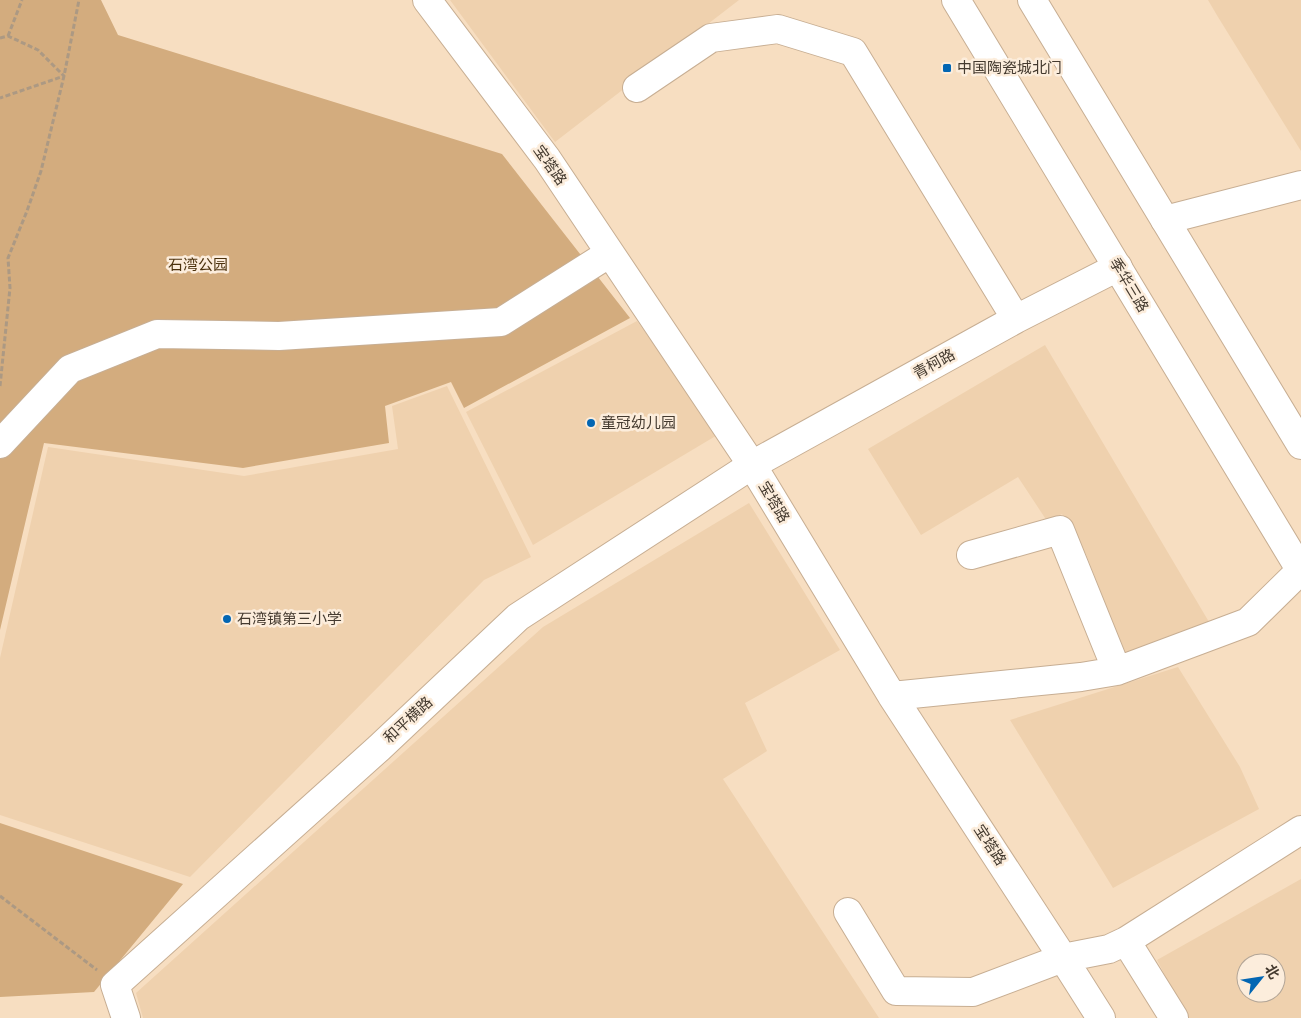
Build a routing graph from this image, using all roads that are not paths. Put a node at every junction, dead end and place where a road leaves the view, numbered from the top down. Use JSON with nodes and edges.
{"nodes":[{"id":1,"x":427,"y":0,"type":"edge"},
{"id":2,"x":956,"y":0,"type":"edge"},
{"id":3,"x":1032,"y":0,"type":"edge"},
{"id":4,"x":638,"y":88,"type":"dead end"},
{"id":5,"x":1301,"y":185,"type":"edge"},
{"id":6,"x":1165,"y":220,"type":"junction"},
{"id":7,"x":610,"y":253,"type":"junction"},
{"id":8,"x":1118,"y":267,"type":"junction"},
{"id":9,"x":1016,"y":319,"type":"junction"},
{"id":10,"x":0,"y":444,"type":"edge"},
{"id":11,"x":1301,"y":445,"type":"edge"},
{"id":12,"x":752,"y":465,"type":"junction"},
{"id":13,"x":971,"y":554,"type":"dead end"},
{"id":14,"x":1301,"y":571,"type":"edge"},
{"id":15,"x":1117,"y":671,"type":"junction"},
{"id":16,"x":892,"y":696,"type":"junction"},
{"id":17,"x":1301,"y":830,"type":"edge"},
{"id":18,"x":848,"y":912,"type":"dead end"},
{"id":19,"x":1126,"y":941,"type":"junction"},
{"id":20,"x":1063,"y":958,"type":"junction"},
{"id":21,"x":126,"y":1018,"type":"edge"},
{"id":22,"x":1100,"y":1018,"type":"edge"},
{"id":23,"x":1174,"y":1018,"type":"edge"}],
"edges":[{"from":1,"to":7,"type":"street","name":"宝塔路"},
{"from":2,"to":8,"type":"street","name":"季华三路"},
{"from":3,"to":6,"type":"street"},
{"from":4,"to":9,"type":"street"},
{"from":5,"to":6,"type":"street"},
{"from":6,"to":11,"type":"street"},
{"from":7,"to":10,"type":"street"},
{"from":7,"to":12,"type":"street","name":"宝塔路"},
{"from":8,"to":9,"type":"street","name":"青柯路"},
{"from":8,"to":14,"type":"street","name":"季华三路"},
{"from":9,"to":12,"type":"street","name":"青柯路"},
{"from":12,"to":16,"type":"street","name":"宝塔路"},
{"from":12,"to":21,"type":"street","name":"和平横路"},
{"from":13,"to":15,"type":"street"},
{"from":14,"to":15,"type":"street"},
{"from":15,"to":16,"type":"street"},
{"from":16,"to":20,"type":"street","name":"宝塔路"},
{"from":17,"to":19,"type":"street"},
{"from":18,"to":20,"type":"street"},
{"from":19,"to":20,"type":"street"},
{"from":19,"to":23,"type":"street"},
{"from":20,"to":22,"type":"street","name":"宝塔路"}]}
